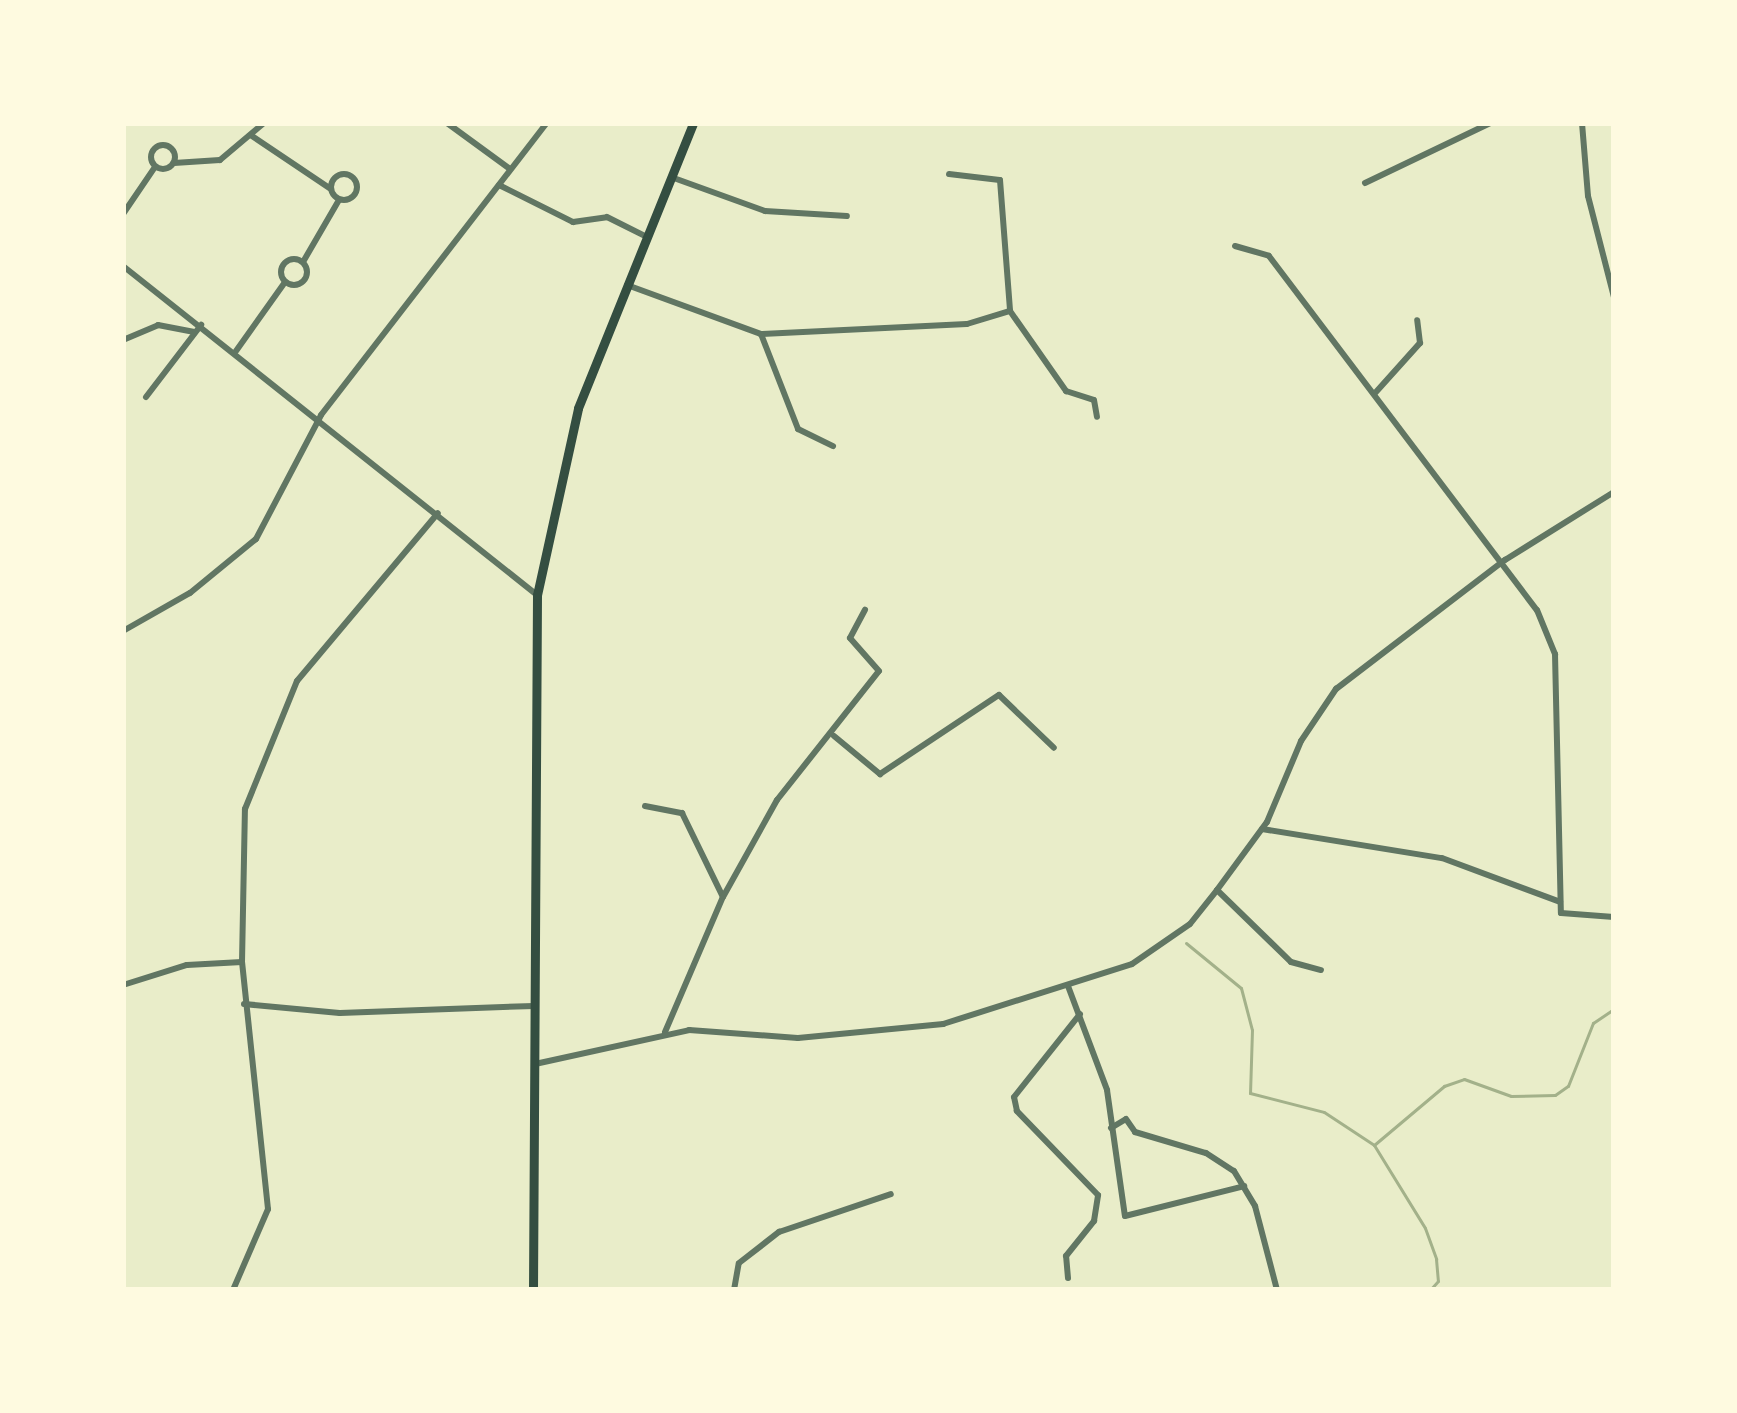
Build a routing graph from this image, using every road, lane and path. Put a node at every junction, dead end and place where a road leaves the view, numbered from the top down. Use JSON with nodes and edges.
{"nodes":[{"id":1,"x":264,"y":123,"type":"edge"},
{"id":2,"x":447,"y":123,"type":"edge"},
{"id":3,"x":547,"y":123,"type":"edge"},
{"id":4,"x":693,"y":123,"type":"edge"},
{"id":5,"x":1490,"y":123,"type":"edge"},
{"id":6,"x":1582,"y":123,"type":"edge"},
{"id":7,"x":252,"y":136,"type":"junction"},
{"id":8,"x":174,"y":163,"type":"junction"},
{"id":9,"x":156,"y":166,"type":"junction"},
{"id":10,"x":509,"y":169,"type":"junction"},
{"id":11,"x":949,"y":174,"type":"dead end"},
{"id":12,"x":671,"y":177,"type":"junction"},
{"id":13,"x":1365,"y":183,"type":"dead end"},
{"id":14,"x":499,"y":184,"type":"junction"},
{"id":15,"x":331,"y":189,"type":"junction"},
{"id":16,"x":339,"y":200,"type":"junction"},
{"id":17,"x":123,"y":214,"type":"edge"},
{"id":18,"x":847,"y":216,"type":"dead end"},
{"id":19,"x":647,"y":237,"type":"junction"},
{"id":20,"x":1235,"y":246,"type":"dead end"},
{"id":21,"x":303,"y":262,"type":"junction"},
{"id":22,"x":123,"y":266,"type":"edge"},
{"id":23,"x":286,"y":282,"type":"junction"},
{"id":24,"x":628,"y":285,"type":"junction"},
{"id":25,"x":1614,"y":297,"type":"edge"},
{"id":26,"x":1010,"y":311,"type":"junction"},
{"id":27,"x":1417,"y":320,"type":"dead end"},
{"id":28,"x":201,"y":325,"type":"junction"},
{"id":29,"x":194,"y":332,"type":"junction"},
{"id":30,"x":761,"y":334,"type":"junction"},
{"id":31,"x":123,"y":340,"type":"edge"},
{"id":32,"x":236,"y":351,"type":"junction"},
{"id":33,"x":1376,"y":392,"type":"junction"},
{"id":34,"x":146,"y":397,"type":"dead end"},
{"id":35,"x":321,"y":416,"type":"junction"},
{"id":36,"x":1097,"y":417,"type":"dead end"},
{"id":37,"x":832,"y":446,"type":"dead end"},
{"id":38,"x":1614,"y":492,"type":"edge"},
{"id":39,"x":438,"y":514,"type":"junction"},
{"id":40,"x":1504,"y":560,"type":"junction"},
{"id":41,"x":537,"y":595,"type":"junction"},
{"id":42,"x":865,"y":610,"type":"dead end"},
{"id":43,"x":123,"y":631,"type":"edge"},
{"id":44,"x":834,"y":736,"type":"junction"},
{"id":45,"x":1054,"y":748,"type":"dead end"},
{"id":46,"x":645,"y":806,"type":"dead end"},
{"id":47,"x":1262,"y":829,"type":"junction"},
{"id":48,"x":1217,"y":890,"type":"junction"},
{"id":49,"x":723,"y":897,"type":"junction"},
{"id":50,"x":1560,"y":902,"type":"junction"},
{"id":51,"x":1614,"y":917,"type":"edge"},
{"id":52,"x":242,"y":962,"type":"junction"},
{"id":53,"x":1321,"y":970,"type":"dead end"},
{"id":54,"x":123,"y":985,"type":"edge"},
{"id":55,"x":1068,"y":986,"type":"junction"},
{"id":56,"x":244,"y":1004,"type":"junction"},
{"id":57,"x":534,"y":1006,"type":"junction"},
{"id":58,"x":1080,"y":1014,"type":"junction"},
{"id":59,"x":665,"y":1032,"type":"junction"},
{"id":60,"x":535,"y":1064,"type":"junction"},
{"id":61,"x":1109,"y":1131,"type":"junction"},
{"id":62,"x":1244,"y":1186,"type":"junction"},
{"id":63,"x":891,"y":1194,"type":"dead end"},
{"id":64,"x":1068,"y":1278,"type":"dead end"},
{"id":65,"x":233,"y":1290,"type":"edge"},
{"id":66,"x":533,"y":1290,"type":"edge"},
{"id":67,"x":734,"y":1290,"type":"edge"},
{"id":68,"x":1277,"y":1290,"type":"edge"}],
"edges":[{"from":1,"to":7,"type":"street"},
{"from":2,"to":10,"type":"street"},
{"from":3,"to":10,"type":"street"},
{"from":4,"to":12,"type":"main road"},
{"from":5,"to":13,"type":"street"},
{"from":6,"to":25,"type":"street"},
{"from":7,"to":8,"type":"street"},
{"from":7,"to":15,"type":"street"},
{"from":8,"to":9,"type":"street"},
{"from":8,"to":9,"type":"street"},
{"from":9,"to":17,"type":"street"},
{"from":10,"to":14,"type":"street"},
{"from":11,"to":26,"type":"street"},
{"from":12,"to":18,"type":"street"},
{"from":12,"to":19,"type":"main road"},
{"from":14,"to":19,"type":"street"},
{"from":14,"to":35,"type":"street"},
{"from":15,"to":16,"type":"street"},
{"from":15,"to":16,"type":"street"},
{"from":16,"to":21,"type":"street"},
{"from":19,"to":24,"type":"main road"},
{"from":20,"to":33,"type":"street"},
{"from":21,"to":23,"type":"street"},
{"from":21,"to":23,"type":"street"},
{"from":22,"to":28,"type":"street"},
{"from":23,"to":32,"type":"street"},
{"from":24,"to":30,"type":"street"},
{"from":24,"to":41,"type":"main road"},
{"from":26,"to":30,"type":"street"},
{"from":26,"to":36,"type":"street"},
{"from":27,"to":33,"type":"street"},
{"from":28,"to":29,"type":"street"},
{"from":28,"to":32,"type":"street"},
{"from":29,"to":31,"type":"street"},
{"from":29,"to":34,"type":"street"},
{"from":30,"to":37,"type":"street"},
{"from":32,"to":35,"type":"street"},
{"from":33,"to":40,"type":"street"},
{"from":35,"to":39,"type":"street"},
{"from":35,"to":43,"type":"street"},
{"from":38,"to":40,"type":"street"},
{"from":39,"to":41,"type":"street"},
{"from":39,"to":52,"type":"street"},
{"from":40,"to":47,"type":"street"},
{"from":40,"to":50,"type":"street"},
{"from":41,"to":57,"type":"main road"},
{"from":42,"to":44,"type":"street"},
{"from":44,"to":45,"type":"street"},
{"from":44,"to":49,"type":"street"},
{"from":46,"to":49,"type":"street"},
{"from":47,"to":48,"type":"street"},
{"from":47,"to":50,"type":"street"},
{"from":48,"to":53,"type":"street"},
{"from":48,"to":55,"type":"street"},
{"from":49,"to":59,"type":"street"},
{"from":50,"to":51,"type":"street"},
{"from":52,"to":54,"type":"street"},
{"from":52,"to":56,"type":"street"},
{"from":55,"to":58,"type":"street"},
{"from":55,"to":59,"type":"street"},
{"from":56,"to":57,"type":"street"},
{"from":56,"to":65,"type":"street"},
{"from":57,"to":60,"type":"main road"},
{"from":58,"to":61,"type":"street"},
{"from":58,"to":64,"type":"street"},
{"from":59,"to":60,"type":"street"},
{"from":60,"to":66,"type":"main road"},
{"from":61,"to":62,"type":"street"},
{"from":61,"to":62,"type":"street"},
{"from":62,"to":68,"type":"street"},
{"from":63,"to":67,"type":"street"}]}
